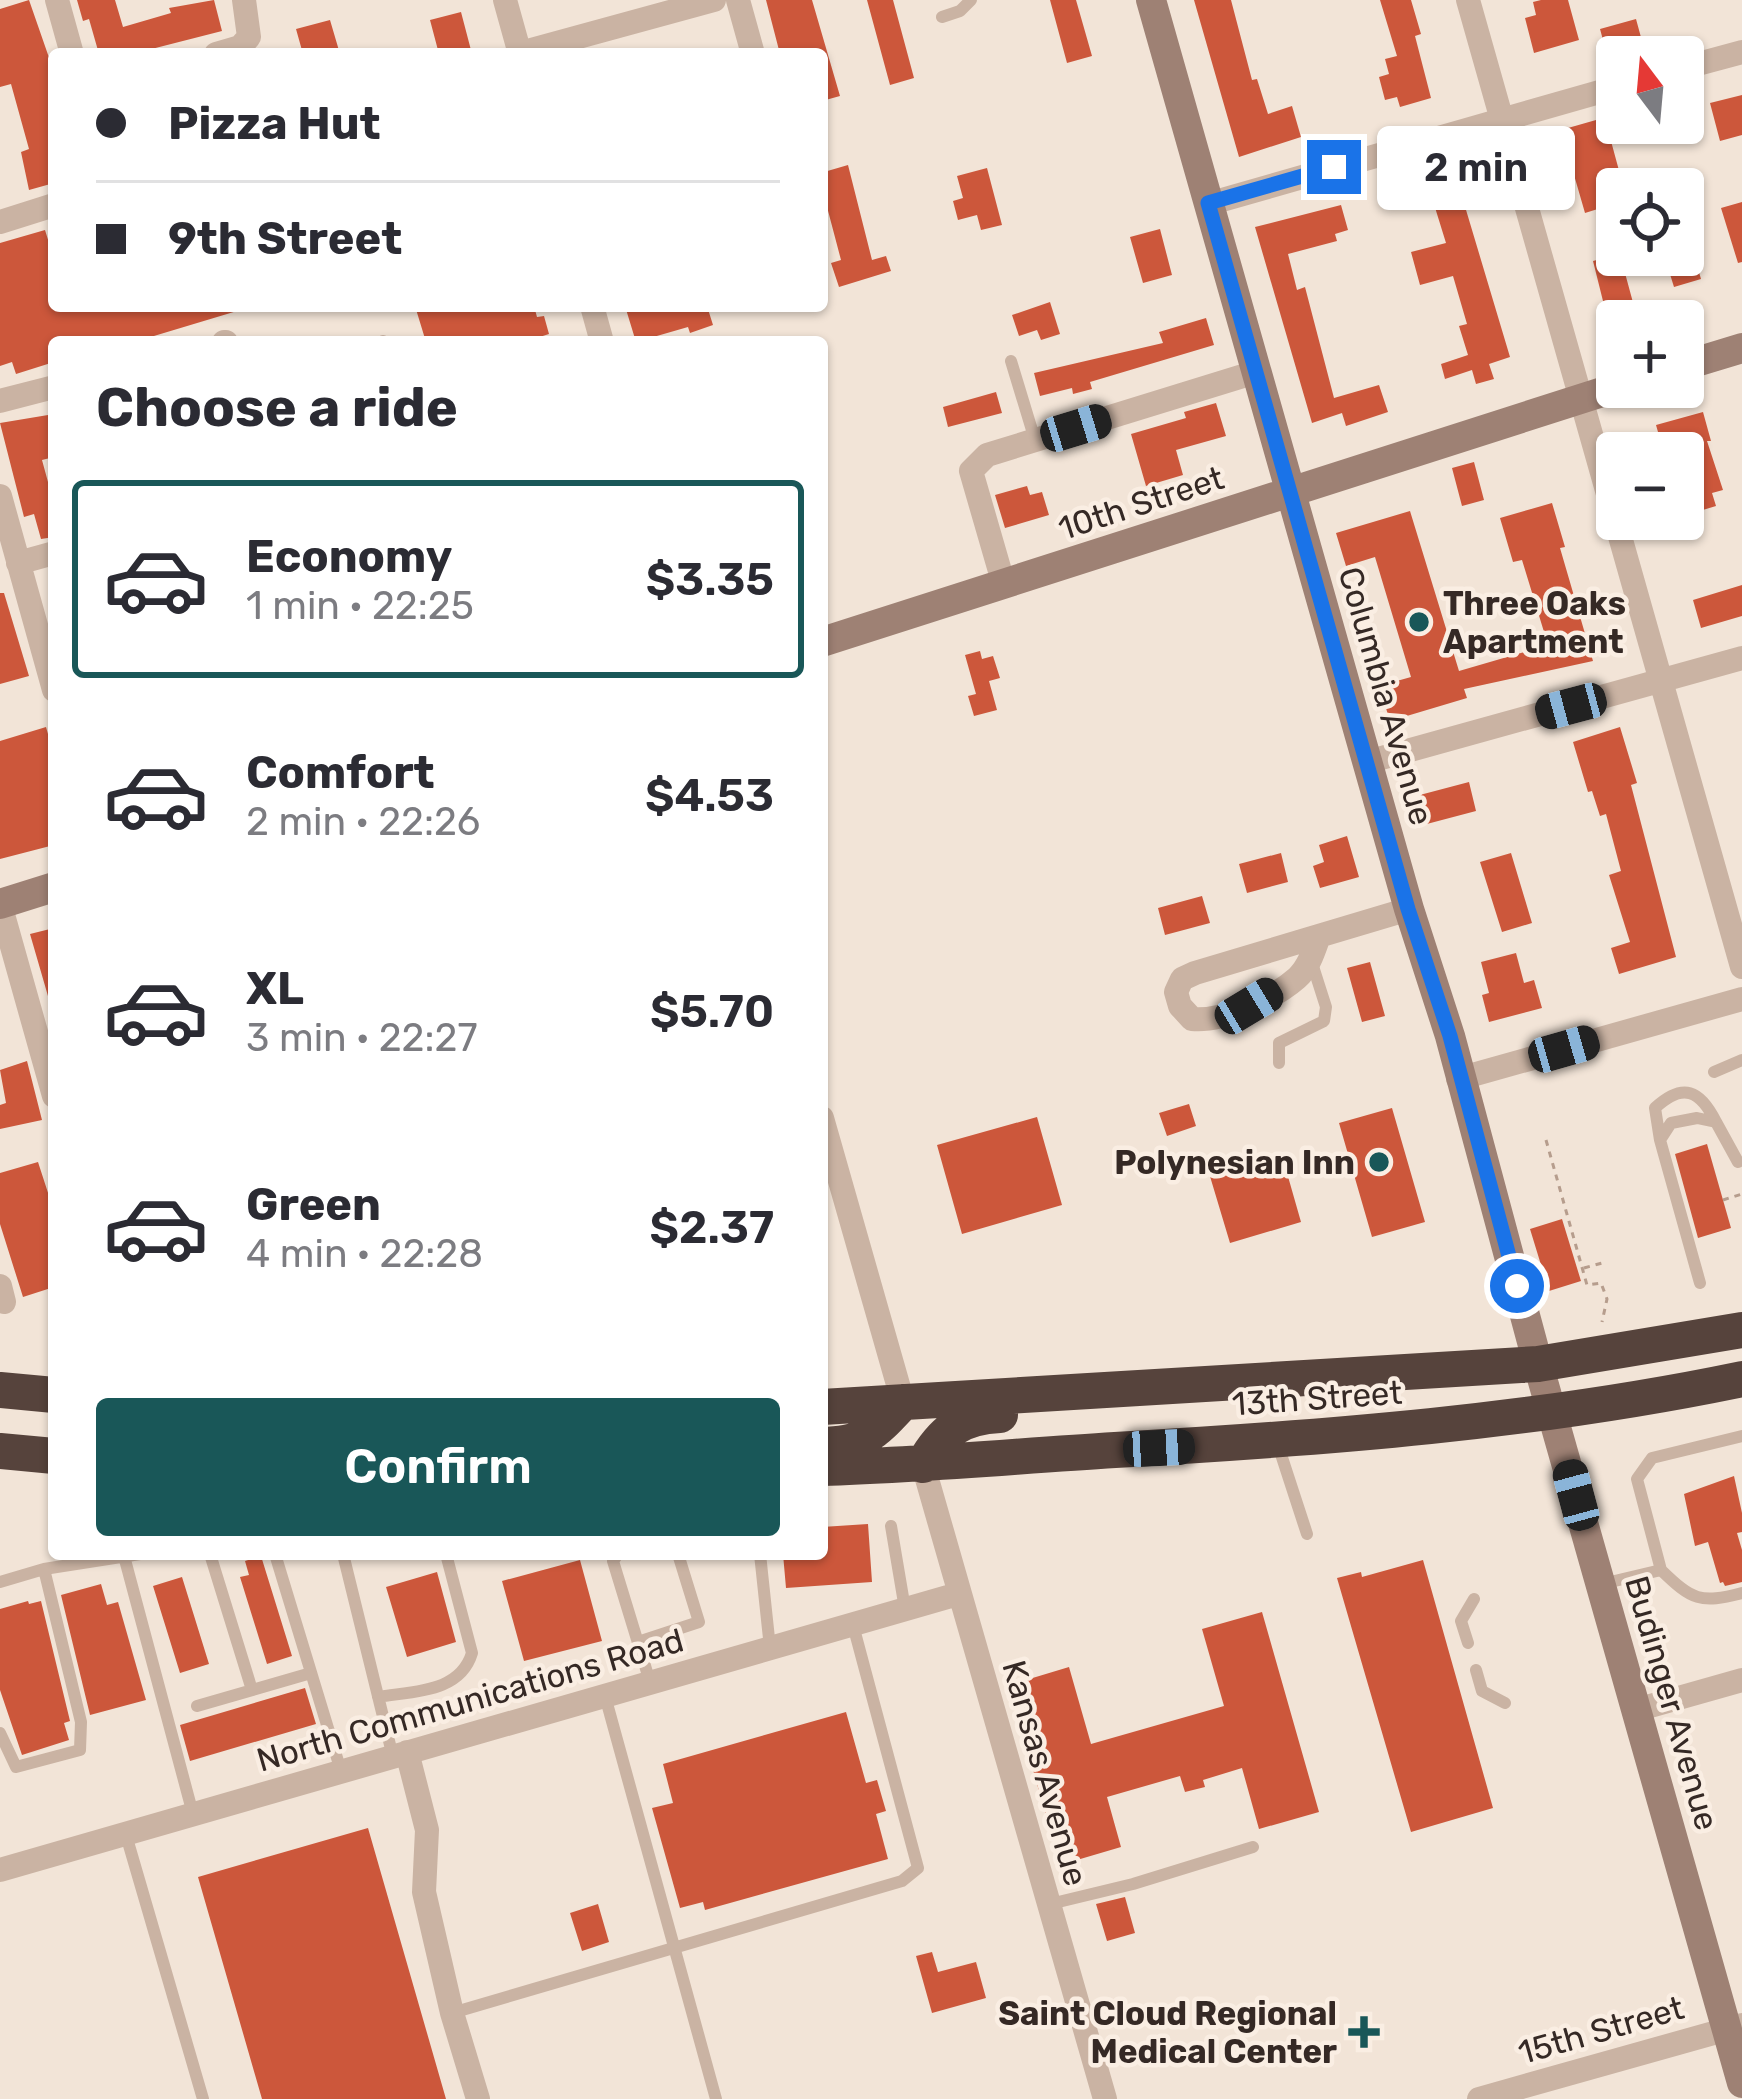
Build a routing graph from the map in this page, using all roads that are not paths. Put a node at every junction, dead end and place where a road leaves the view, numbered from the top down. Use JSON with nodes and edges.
{"nodes":[{"id":1,"x":57,"y":0,"type":"edge"},
{"id":2,"x":244,"y":0,"type":"edge"},
{"id":3,"x":505,"y":0,"type":"edge"},
{"id":4,"x":714,"y":0,"type":"edge"},
{"id":5,"x":738,"y":0,"type":"edge"},
{"id":6,"x":971,"y":0,"type":"edge"},
{"id":7,"x":1151,"y":0,"type":"edge"},
{"id":8,"x":1468,"y":0,"type":"edge"},
{"id":9,"x":942,"y":17,"type":"dead end"},
{"id":10,"x":70,"y":48,"type":"edge"},
{"id":11,"x":237,"y":48,"type":"edge"},
{"id":12,"x":518,"y":48,"type":"edge"},
{"id":13,"x":542,"y":48,"type":"edge"},
{"id":14,"x":751,"y":48,"type":"edge"},
{"id":15,"x":1742,"y":52,"type":"edge"},
{"id":16,"x":1704,"y":62,"type":"edge"},
{"id":17,"x":1596,"y":93,"type":"edge"},
{"id":18,"x":1502,"y":119,"type":"junction"},
{"id":19,"x":1208,"y":203,"type":"junction"},
{"id":20,"x":48,"y":207,"type":"edge"},
{"id":21,"x":0,"y":222,"type":"edge"},
{"id":22,"x":1742,"y":348,"type":"edge"},
{"id":23,"x":1704,"y":360,"type":"edge"},
{"id":24,"x":1011,"y":361,"type":"dead end"},
{"id":25,"x":1256,"y":372,"type":"junction"},
{"id":26,"x":48,"y":389,"type":"edge"},
{"id":27,"x":1596,"y":394,"type":"edge"},
{"id":28,"x":1581,"y":399,"type":"junction"},
{"id":29,"x":0,"y":401,"type":"edge"},
{"id":30,"x":1035,"y":440,"type":"junction"},
{"id":31,"x":1290,"y":495,"type":"junction"},
{"id":32,"x":0,"y":496,"type":"edge"},
{"id":33,"x":48,"y":555,"type":"edge"},
{"id":34,"x":18,"y":563,"type":"junction"},
{"id":35,"x":1004,"y":585,"type":"junction"},
{"id":36,"x":828,"y":640,"type":"edge"},
{"id":37,"x":1742,"y":658,"type":"edge"},
{"id":38,"x":48,"y":669,"type":"edge"},
{"id":39,"x":1660,"y":682,"type":"junction"},
{"id":40,"x":1367,"y":762,"type":"junction"},
{"id":41,"x":48,"y":888,"type":"edge"},
{"id":42,"x":0,"y":904,"type":"edge"},
{"id":43,"x":1408,"y":909,"type":"junction"},
{"id":44,"x":1315,"y":947,"type":"junction"},
{"id":45,"x":1742,"y":968,"type":"edge"},
{"id":46,"x":1742,"y":999,"type":"edge"},
{"id":47,"x":1742,"y":1060,"type":"edge"},
{"id":48,"x":1279,"y":1063,"type":"dead end"},
{"id":49,"x":1714,"y":1072,"type":"dead end"},
{"id":50,"x":48,"y":1075,"type":"edge"},
{"id":51,"x":1458,"y":1078,"type":"junction"},
{"id":52,"x":1716,"y":1122,"type":"junction"},
{"id":53,"x":828,"y":1139,"type":"edge"},
{"id":54,"x":1660,"y":1140,"type":"junction"},
{"id":55,"x":1738,"y":1162,"type":"dead end"},
{"id":56,"x":1700,"y":1283,"type":"dead end"},
{"id":57,"x":1742,"y":1330,"type":"edge"},
{"id":58,"x":1538,"y":1364,"type":"junction"},
{"id":59,"x":1742,"y":1378,"type":"edge"},
{"id":60,"x":1128,"y":1389,"type":"junction"},
{"id":61,"x":0,"y":1390,"type":"edge"},
{"id":62,"x":48,"y":1394,"type":"edge"},
{"id":63,"x":903,"y":1402,"type":"junction"},
{"id":64,"x":828,"y":1407,"type":"edge"},
{"id":65,"x":1552,"y":1412,"type":"junction"},
{"id":66,"x":1742,"y":1436,"type":"edge"},
{"id":67,"x":1277,"y":1441,"type":"junction"},
{"id":68,"x":828,"y":1445,"type":"edge"},
{"id":69,"x":0,"y":1451,"type":"edge"},
{"id":70,"x":48,"y":1455,"type":"edge"},
{"id":71,"x":923,"y":1465,"type":"junction"},
{"id":72,"x":828,"y":1468,"type":"edge"},
{"id":73,"x":891,"y":1526,"type":"dead end"},
{"id":74,"x":1307,"y":1534,"type":"dead end"},
{"id":75,"x":99,"y":1560,"type":"edge"},
{"id":76,"x":125,"y":1560,"type":"edge"},
{"id":77,"x":212,"y":1560,"type":"edge"},
{"id":78,"x":277,"y":1560,"type":"edge"},
{"id":79,"x":344,"y":1560,"type":"edge"},
{"id":80,"x":448,"y":1560,"type":"edge"},
{"id":81,"x":614,"y":1560,"type":"edge"},
{"id":82,"x":680,"y":1560,"type":"edge"},
{"id":83,"x":761,"y":1560,"type":"edge"},
{"id":84,"x":44,"y":1569,"type":"junction"},
{"id":85,"x":1661,"y":1570,"type":"junction"},
{"id":86,"x":0,"y":1582,"type":"edge"},
{"id":87,"x":1600,"y":1584,"type":"junction"},
{"id":88,"x":1742,"y":1593,"type":"edge"},
{"id":89,"x":958,"y":1594,"type":"junction"},
{"id":90,"x":1474,"y":1598,"type":"dead end"},
{"id":91,"x":905,"y":1609,"type":"junction"},
{"id":92,"x":853,"y":1624,"type":"junction"},
{"id":93,"x":638,"y":1642,"type":"junction"},
{"id":94,"x":1468,"y":1643,"type":"dead end"},
{"id":95,"x":770,"y":1648,"type":"junction"},
{"id":96,"x":1476,"y":1670,"type":"dead end"},
{"id":97,"x":311,"y":1673,"type":"junction"},
{"id":98,"x":1742,"y":1680,"type":"edge"},
{"id":99,"x":650,"y":1682,"type":"junction"},
{"id":100,"x":253,"y":1690,"type":"junction"},
{"id":101,"x":604,"y":1695,"type":"junction"},
{"id":102,"x":378,"y":1697,"type":"junction"},
{"id":103,"x":1505,"y":1703,"type":"dead end"},
{"id":104,"x":197,"y":1706,"type":"dead end"},
{"id":105,"x":1636,"y":1710,"type":"junction"},
{"id":106,"x":0,"y":1732,"type":"edge"},
{"id":107,"x":400,"y":1755,"type":"junction"},
{"id":108,"x":341,"y":1771,"type":"junction"},
{"id":109,"x":193,"y":1814,"type":"junction"},
{"id":110,"x":126,"y":1833,"type":"junction"},
{"id":111,"x":1253,"y":1847,"type":"dead end"},
{"id":112,"x":0,"y":1870,"type":"edge"},
{"id":113,"x":1048,"y":1904,"type":"junction"},
{"id":114,"x":672,"y":1948,"type":"junction"},
{"id":115,"x":452,"y":2013,"type":"junction"},
{"id":116,"x":1734,"y":2027,"type":"edge"},
{"id":117,"x":1742,"y":2083,"type":"edge"},
{"id":118,"x":202,"y":2099,"type":"edge"},
{"id":119,"x":478,"y":2099,"type":"edge"},
{"id":120,"x":716,"y":2099,"type":"edge"},
{"id":121,"x":1105,"y":2099,"type":"edge"},
{"id":122,"x":1479,"y":2099,"type":"edge"}],
"edges":[{"from":1,"to":10,"type":"street"},
{"from":2,"to":11,"type":"street"},
{"from":3,"to":12,"type":"street"},
{"from":4,"to":13,"type":"street"},
{"from":5,"to":14,"type":"street"},
{"from":6,"to":9,"type":"lane"},
{"from":7,"to":19,"type":"street","name":"Columbia Avenue"},
{"from":8,"to":18,"type":"street"},
{"from":15,"to":16,"type":"street"},
{"from":17,"to":18,"type":"street"},
{"from":18,"to":19,"type":"street"},
{"from":18,"to":28,"type":"street"},
{"from":19,"to":25,"type":"street","name":"Columbia Avenue"},
{"from":20,"to":21,"type":"street"},
{"from":22,"to":23,"type":"street"},
{"from":24,"to":30,"type":"lane"},
{"from":25,"to":30,"type":"street"},
{"from":25,"to":31,"type":"street","name":"Columbia Avenue"},
{"from":26,"to":29,"type":"street"},
{"from":27,"to":28,"type":"street","name":"10th Street"},
{"from":28,"to":31,"type":"street","name":"10th Street"},
{"from":28,"to":39,"type":"street"},
{"from":30,"to":35,"type":"street"},
{"from":31,"to":35,"type":"street","name":"10th Street"},
{"from":31,"to":40,"type":"street","name":"Columbia Avenue"},
{"from":32,"to":34,"type":"street"},
{"from":33,"to":34,"type":"street"},
{"from":34,"to":38,"type":"street"},
{"from":35,"to":36,"type":"street","name":"10th Street"},
{"from":37,"to":39,"type":"street"},
{"from":39,"to":40,"type":"street"},
{"from":39,"to":45,"type":"street"},
{"from":40,"to":43,"type":"street","name":"Columbia Avenue"},
{"from":41,"to":42,"type":"street"},
{"from":42,"to":50,"type":"street"},
{"from":43,"to":44,"type":"street"},
{"from":43,"to":51,"type":"street","name":"Columbia Avenue"},
{"from":44,"to":44,"type":"street"},
{"from":44,"to":48,"type":"lane"},
{"from":46,"to":51,"type":"street"},
{"from":47,"to":49,"type":"lane"},
{"from":51,"to":58,"type":"street","name":"Columbia Avenue"},
{"from":52,"to":54,"type":"lane"},
{"from":52,"to":54,"type":"lane"},
{"from":52,"to":55,"type":"lane"},
{"from":53,"to":63,"type":"street"},
{"from":54,"to":56,"type":"lane"},
{"from":57,"to":58,"type":"highway","name":"13th Street"},
{"from":58,"to":60,"type":"highway","name":"13th Street"},
{"from":58,"to":65,"type":"street","name":"Columbia Avenue"},
{"from":59,"to":65,"type":"highway","name":"13th Street"},
{"from":60,"to":63,"type":"highway","name":"13th Street"},
{"from":60,"to":71,"type":"highway"},
{"from":61,"to":62,"type":"highway"},
{"from":63,"to":64,"type":"highway","name":"13th Street"},
{"from":63,"to":68,"type":"highway"},
{"from":65,"to":67,"type":"highway","name":"13th Street"},
{"from":65,"to":87,"type":"street","name":"Budinger Avenue"},
{"from":66,"to":85,"type":"lane"},
{"from":67,"to":71,"type":"highway","name":"13th Street"},
{"from":67,"to":74,"type":"lane"},
{"from":69,"to":70,"type":"highway"},
{"from":71,"to":72,"type":"highway","name":"13th Street"},
{"from":71,"to":89,"type":"street","name":"Kansas Avenue"},
{"from":73,"to":91,"type":"lane"},
{"from":75,"to":84,"type":"lane"},
{"from":76,"to":109,"type":"lane"},
{"from":77,"to":100,"type":"lane"},
{"from":78,"to":97,"type":"lane"},
{"from":79,"to":102,"type":"lane"},
{"from":80,"to":102,"type":"lane"},
{"from":81,"to":93,"type":"lane"},
{"from":82,"to":93,"type":"lane"},
{"from":83,"to":95,"type":"lane"},
{"from":84,"to":86,"type":"lane"},
{"from":84,"to":106,"type":"lane"},
{"from":85,"to":87,"type":"lane"},
{"from":85,"to":88,"type":"lane"},
{"from":87,"to":105,"type":"street","name":"Budinger Avenue"},
{"from":89,"to":91,"type":"street","name":"North Communications Road"},
{"from":89,"to":113,"type":"street","name":"Kansas Avenue"},
{"from":90,"to":94,"type":"lane"},
{"from":91,"to":92,"type":"street","name":"North Communications Road"},
{"from":92,"to":95,"type":"street","name":"North Communications Road"},
{"from":92,"to":114,"type":"lane"},
{"from":93,"to":99,"type":"lane"},
{"from":95,"to":99,"type":"street","name":"North Communications Road"},
{"from":96,"to":103,"type":"lane"},
{"from":97,"to":100,"type":"lane"},
{"from":97,"to":108,"type":"lane"},
{"from":98,"to":105,"type":"street"},
{"from":99,"to":101,"type":"street","name":"North Communications Road"},
{"from":100,"to":104,"type":"lane"},
{"from":101,"to":107,"type":"street","name":"North Communications Road"},
{"from":101,"to":114,"type":"lane"},
{"from":102,"to":107,"type":"lane"},
{"from":105,"to":116,"type":"street","name":"Budinger Avenue"},
{"from":107,"to":108,"type":"street","name":"North Communications Road"},
{"from":107,"to":115,"type":"street"},
{"from":108,"to":109,"type":"street","name":"North Communications Road"},
{"from":109,"to":110,"type":"street","name":"North Communications Road"},
{"from":110,"to":112,"type":"street","name":"North Communications Road"},
{"from":110,"to":118,"type":"lane"},
{"from":111,"to":113,"type":"lane"},
{"from":113,"to":121,"type":"street","name":"Kansas Avenue"},
{"from":114,"to":115,"type":"lane"},
{"from":114,"to":120,"type":"lane"},
{"from":115,"to":119,"type":"street"},
{"from":116,"to":117,"type":"street","name":"Budinger Avenue"},
{"from":116,"to":122,"type":"street","name":"15th Street"}]}
